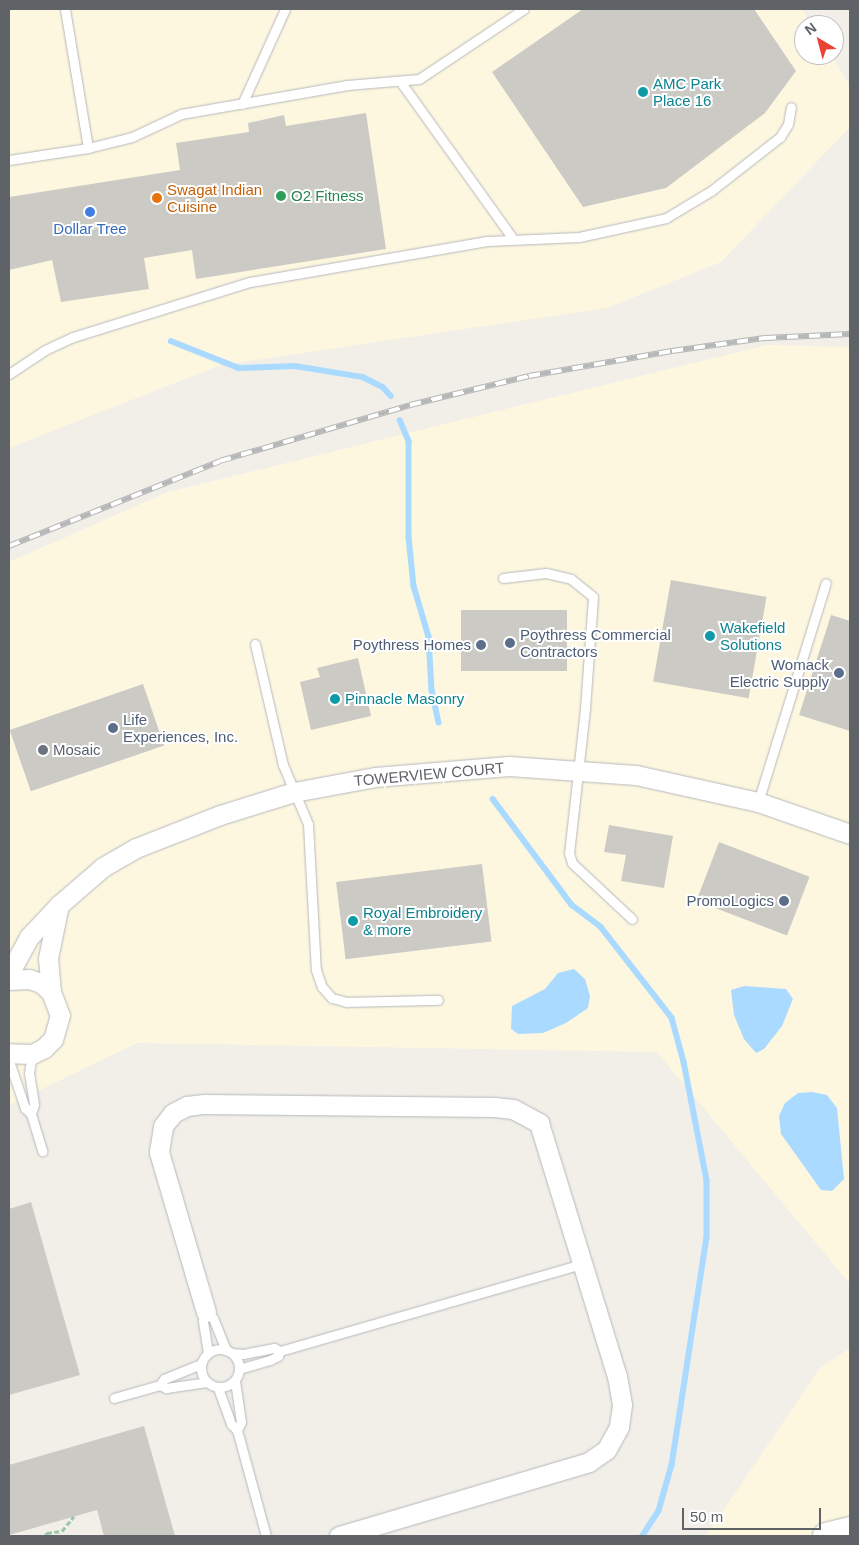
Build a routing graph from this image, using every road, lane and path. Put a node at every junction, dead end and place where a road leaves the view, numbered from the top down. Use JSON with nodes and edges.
{"nodes":[{"id":1,"x":66,"y":9,"type":"edge"},
{"id":2,"x":285,"y":9,"type":"edge"},
{"id":3,"x":524,"y":9,"type":"edge"},
{"id":4,"x":400,"y":81,"type":"junction"},
{"id":5,"x":242,"y":104,"type":"junction"},
{"id":6,"x":791,"y":107,"type":"dead end"},
{"id":7,"x":88,"y":148,"type":"junction"},
{"id":8,"x":9,"y":160,"type":"edge"},
{"id":9,"x":513,"y":239,"type":"junction"},
{"id":10,"x":9,"y":374,"type":"edge"},
{"id":11,"x":503,"y":578,"type":"dead end"},
{"id":12,"x":826,"y":583,"type":"dead end"},
{"id":13,"x":255,"y":644,"type":"dead end"},
{"id":14,"x":578,"y":769,"type":"junction"},
{"id":15,"x":294,"y":792,"type":"junction"},
{"id":16,"x":758,"y":802,"type":"junction"},
{"id":17,"x":850,"y":834,"type":"edge"},
{"id":18,"x":59,"y":905,"type":"junction"},
{"id":19,"x":632,"y":919,"type":"dead end"},
{"id":20,"x":9,"y":974,"type":"edge"},
{"id":21,"x":9,"y":980,"type":"edge"},
{"id":22,"x":50,"y":992,"type":"junction"},
{"id":23,"x":438,"y":1000,"type":"dead end"},
{"id":24,"x":9,"y":1053,"type":"edge"},
{"id":25,"x":32,"y":1054,"type":"junction"},
{"id":26,"x":9,"y":1060,"type":"edge"},
{"id":27,"x":31,"y":1114,"type":"junction"},
{"id":28,"x":42,"y":1151,"type":"dead end"},
{"id":29,"x":581,"y":1264,"type":"junction"},
{"id":30,"x":206,"y":1312,"type":"junction"},
{"id":31,"x":229,"y":1351,"type":"junction"},
{"id":32,"x":280,"y":1351,"type":"junction"},
{"id":33,"x":208,"y":1353,"type":"junction"},
{"id":34,"x":202,"y":1364,"type":"junction"},
{"id":35,"x":240,"y":1369,"type":"junction"},
{"id":36,"x":235,"y":1381,"type":"junction"},
{"id":37,"x":207,"y":1382,"type":"junction"},
{"id":38,"x":160,"y":1386,"type":"junction"},
{"id":39,"x":218,"y":1388,"type":"junction"},
{"id":40,"x":114,"y":1398,"type":"dead end"},
{"id":41,"x":237,"y":1430,"type":"junction"},
{"id":42,"x":74,"y":1516,"type":"dead end"},
{"id":43,"x":850,"y":1530,"type":"edge"},
{"id":44,"x":46,"y":1536,"type":"edge"},
{"id":45,"x":266,"y":1536,"type":"edge"},
{"id":46,"x":339,"y":1536,"type":"edge"},
{"id":47,"x":826,"y":1536,"type":"edge"}],
"edges":[{"from":1,"to":7,"type":"lane"},
{"from":2,"to":5,"type":"lane"},
{"from":3,"to":4,"type":"lane"},
{"from":4,"to":5,"type":"lane"},
{"from":4,"to":9,"type":"lane"},
{"from":5,"to":7,"type":"lane"},
{"from":6,"to":9,"type":"lane"},
{"from":7,"to":8,"type":"lane"},
{"from":9,"to":10,"type":"lane"},
{"from":11,"to":14,"type":"lane"},
{"from":12,"to":16,"type":"lane"},
{"from":13,"to":15,"type":"lane"},
{"from":14,"to":15,"type":"street","name":"TOWERVIEW COURT"},
{"from":14,"to":16,"type":"street","name":"TOWERVIEW COURT"},
{"from":14,"to":19,"type":"lane"},
{"from":15,"to":18,"type":"street","name":"TOWERVIEW COURT"},
{"from":15,"to":23,"type":"lane"},
{"from":16,"to":17,"type":"street","name":"TOWERVIEW COURT"},
{"from":18,"to":20,"type":"street","name":"TOWERVIEW COURT"},
{"from":18,"to":22,"type":"street"},
{"from":21,"to":22,"type":"street"},
{"from":22,"to":25,"type":"street"},
{"from":24,"to":25,"type":"street"},
{"from":25,"to":27,"type":"lane"},
{"from":26,"to":27,"type":"lane"},
{"from":27,"to":28,"type":"lane"},
{"from":29,"to":30,"type":"street"},
{"from":29,"to":32,"type":"lane"},
{"from":29,"to":46,"type":"street"},
{"from":30,"to":31,"type":"lane"},
{"from":30,"to":33,"type":"lane"},
{"from":31,"to":32,"type":"lane"},
{"from":31,"to":33,"type":"lane"},
{"from":31,"to":35,"type":"lane"},
{"from":32,"to":35,"type":"lane"},
{"from":33,"to":34,"type":"lane"},
{"from":34,"to":37,"type":"lane"},
{"from":34,"to":38,"type":"lane"},
{"from":35,"to":36,"type":"lane"},
{"from":36,"to":39,"type":"lane"},
{"from":36,"to":41,"type":"lane"},
{"from":37,"to":38,"type":"lane"},
{"from":37,"to":39,"type":"lane"},
{"from":38,"to":40,"type":"lane"},
{"from":39,"to":41,"type":"lane"},
{"from":41,"to":45,"type":"lane"},
{"from":42,"to":44,"type":"path"},
{"from":43,"to":47,"type":"street"}]}
